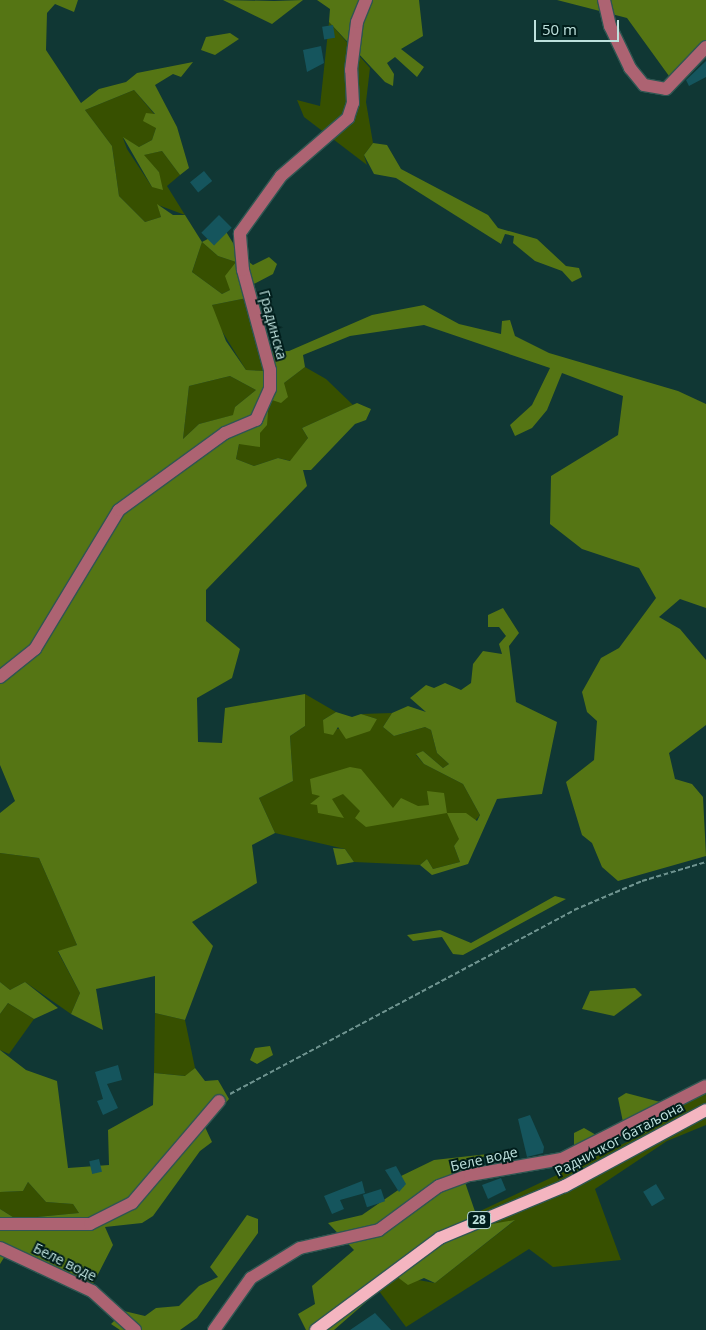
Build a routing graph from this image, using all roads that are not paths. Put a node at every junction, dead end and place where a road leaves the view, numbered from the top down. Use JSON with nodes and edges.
{"nodes":[{"id":1,"x":366,"y":0,"type":"edge"},
{"id":2,"x":604,"y":0,"type":"edge"},
{"id":3,"x":706,"y":47,"type":"edge"},
{"id":4,"x":0,"y":677,"type":"edge"},
{"id":5,"x":706,"y":1086,"type":"edge"},
{"id":6,"x":219,"y":1101,"type":"road end"},
{"id":7,"x":706,"y":1110,"type":"edge"},
{"id":8,"x":0,"y":1224,"type":"edge"},
{"id":9,"x":0,"y":1248,"type":"edge"},
{"id":10,"x":135,"y":1330,"type":"edge"},
{"id":11,"x":214,"y":1330,"type":"edge"},
{"id":12,"x":316,"y":1330,"type":"edge"}],
"edges":[{"from":1,"to":4,"type":"street","name":"Градинска"},
{"from":2,"to":3,"type":"street"},
{"from":5,"to":11,"type":"street","name":"Беле воде"},
{"from":6,"to":8,"type":"street"},
{"from":7,"to":12,"type":"main road","name":"Радничког батаљона","number":"28"},
{"from":9,"to":10,"type":"street","name":"Беле воде"}]}
